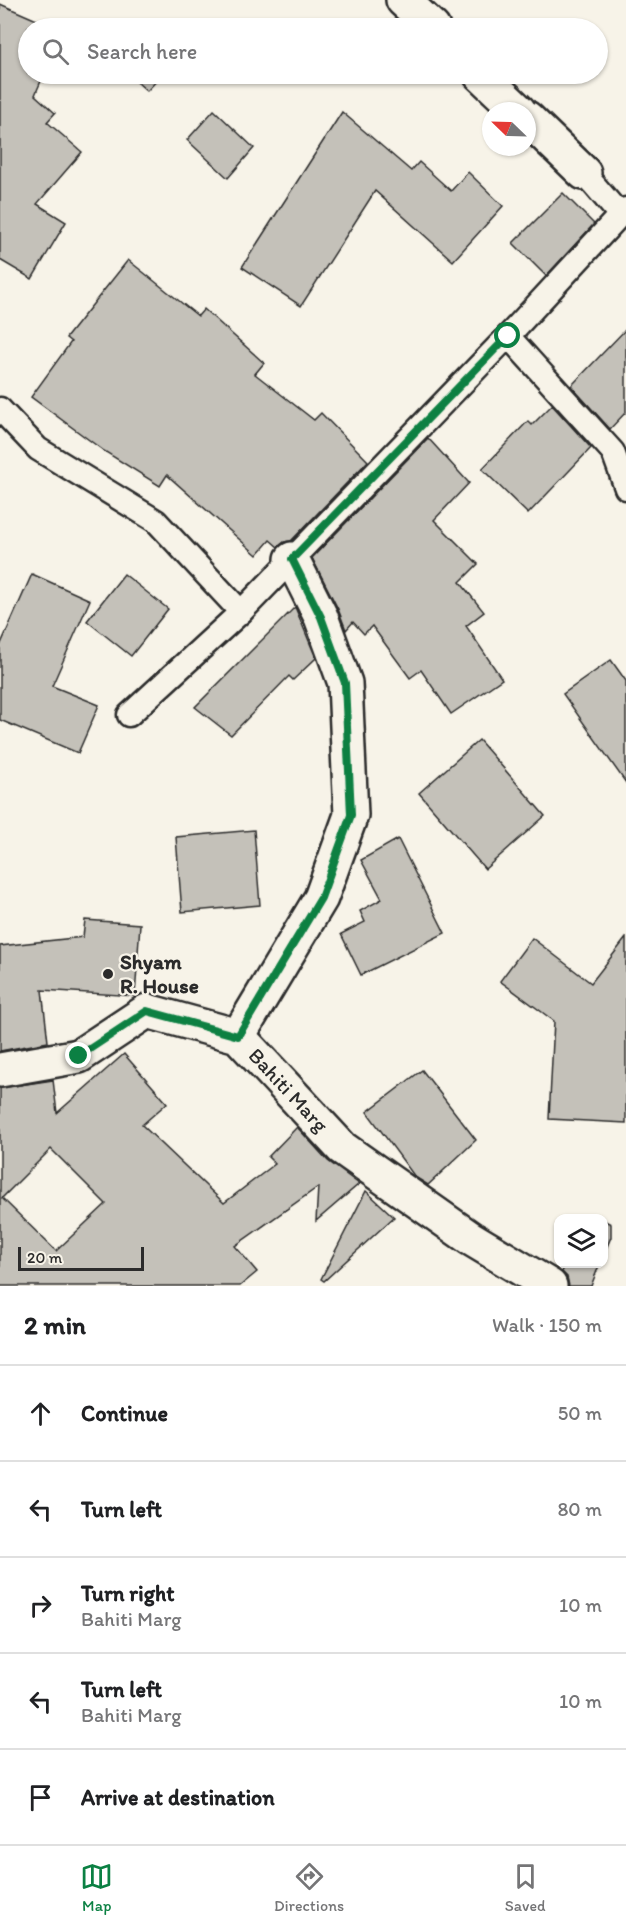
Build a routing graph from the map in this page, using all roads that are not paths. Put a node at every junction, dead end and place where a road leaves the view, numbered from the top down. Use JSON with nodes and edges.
{"nodes":[{"id":1,"x":403,"y":0,"type":"edge"},
{"id":2,"x":422,"y":18,"type":"edge"},
{"id":3,"x":491,"y":84,"type":"edge"},
{"id":4,"x":510,"y":102,"type":"edge"},
{"id":5,"x":536,"y":127,"type":"edge"},
{"id":6,"x":584,"y":173,"type":"joint"},
{"id":7,"x":623,"y":212,"type":"edge"},
{"id":8,"x":508,"y":336,"type":"junction"},
{"id":9,"x":0,"y":409,"type":"edge"},
{"id":10,"x":626,"y":488,"type":"edge"},
{"id":11,"x":292,"y":559,"type":"junction"},
{"id":12,"x":241,"y":612,"type":"junction"},
{"id":13,"x":129,"y":715,"type":"dead end"},
{"id":14,"x":238,"y":1036,"type":"junction"},
{"id":15,"x":0,"y":1070,"type":"edge"},
{"id":16,"x":550,"y":1286,"type":"edge"}],
"edges":[{"from":1,"to":2,"type":"street"},
{"from":3,"to":4,"type":"street"},
{"from":5,"to":6,"type":"street"},
{"from":6,"to":7,"type":"lane"},
{"from":7,"to":8,"type":"lane"},
{"from":8,"to":10,"type":"lane"},
{"from":8,"to":11,"type":"lane"},
{"from":9,"to":12,"type":"lane"},
{"from":11,"to":12,"type":"lane"},
{"from":11,"to":14,"type":"street"},
{"from":12,"to":13,"type":"lane"},
{"from":14,"to":15,"type":"street","name":"Bahiti Marg"},
{"from":14,"to":16,"type":"street","name":"Bahiti Marg"}]}
